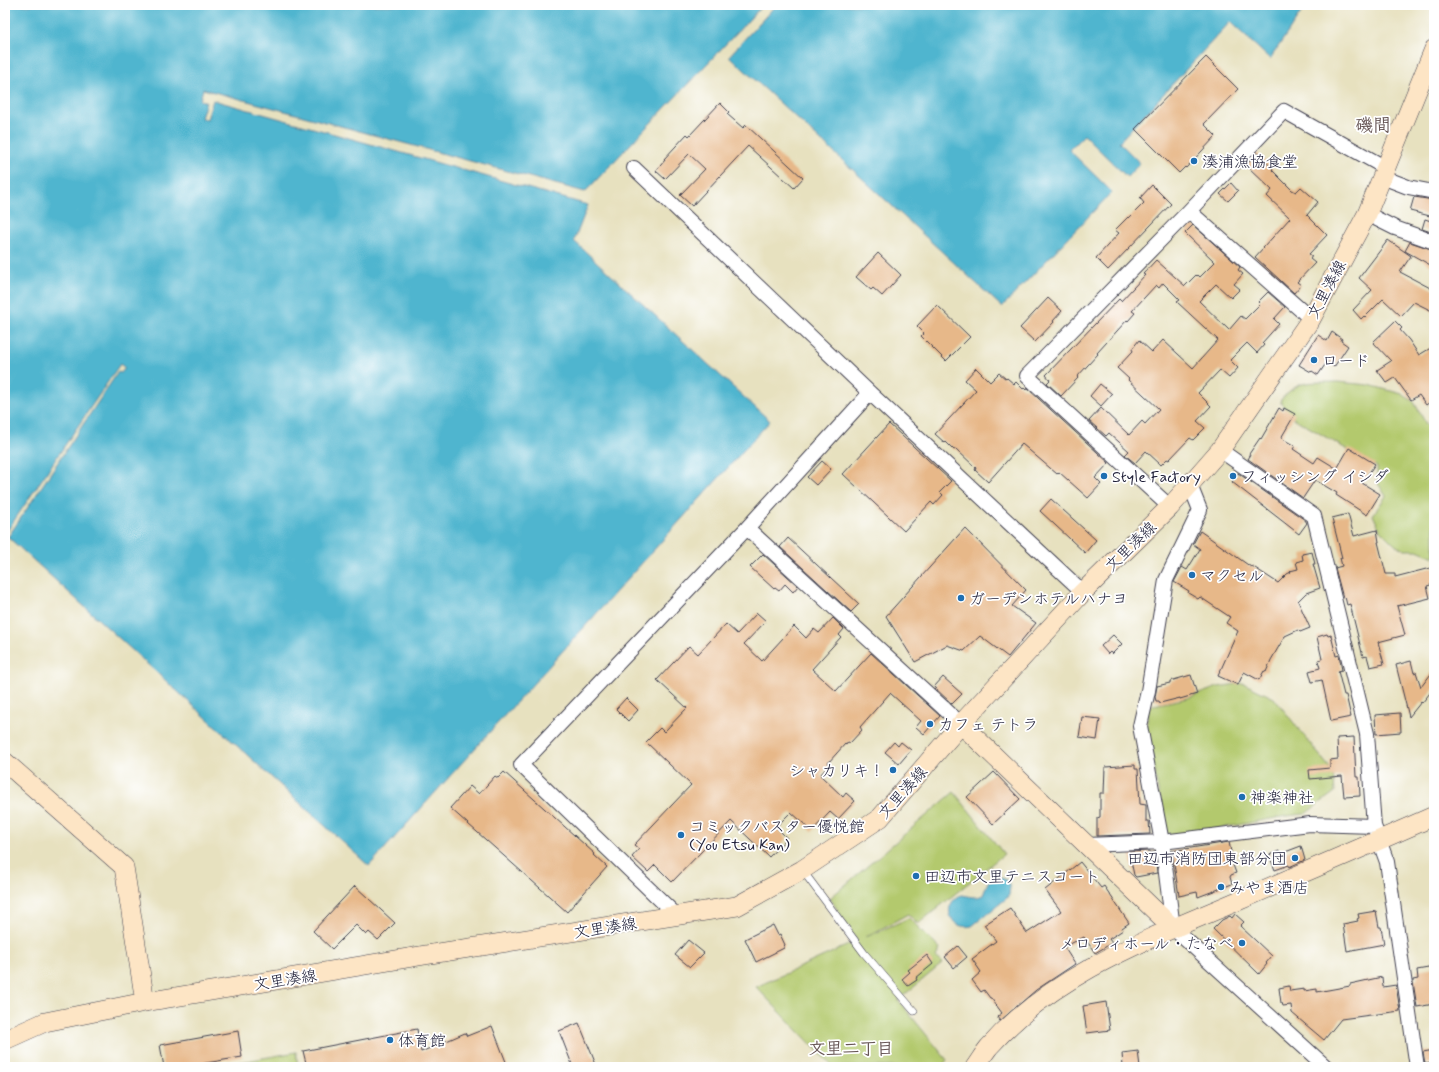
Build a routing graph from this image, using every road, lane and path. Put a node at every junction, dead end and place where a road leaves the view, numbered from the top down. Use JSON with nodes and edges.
{"nodes":[{"id":1,"x":1434,"y":49,"type":"edge"},
{"id":2,"x":634,"y":168,"type":"dead end"},
{"id":3,"x":1384,"y":172,"type":"junction"},
{"id":4,"x":1434,"y":192,"type":"edge"},
{"id":5,"x":1189,"y":211,"type":"junction"},
{"id":6,"x":1367,"y":214,"type":"junction"},
{"id":7,"x":1434,"y":242,"type":"edge"},
{"id":8,"x":1311,"y":319,"type":"junction"},
{"id":9,"x":870,"y":393,"type":"junction"},
{"id":10,"x":1220,"y":450,"type":"junction"},
{"id":11,"x":1190,"y":485,"type":"junction"},
{"id":12,"x":1170,"y":507,"type":"junction"},
{"id":13,"x":747,"y":528,"type":"junction"},
{"id":14,"x":1083,"y":592,"type":"junction"},
{"id":15,"x":961,"y":724,"type":"junction"},
{"id":16,"x":5,"y":762,"type":"edge"},
{"id":17,"x":1434,"y":816,"type":"edge"},
{"id":18,"x":1376,"y":833,"type":"junction"},
{"id":19,"x":1162,"y":842,"type":"junction"},
{"id":20,"x":1086,"y":845,"type":"junction"},
{"id":21,"x":802,"y":870,"type":"junction"},
{"id":22,"x":677,"y":916,"type":"junction"},
{"id":23,"x":1173,"y":928,"type":"junction"},
{"id":24,"x":145,"y":1002,"type":"junction"},
{"id":25,"x":914,"y":1010,"type":"dead end"},
{"id":26,"x":5,"y":1040,"type":"edge"},
{"id":27,"x":975,"y":1067,"type":"edge"},
{"id":28,"x":1326,"y":1067,"type":"edge"},
{"id":29,"x":1417,"y":1067,"type":"edge"}],
"edges":[{"from":1,"to":3,"type":"main road","name":"文里湊線"},
{"from":2,"to":9,"type":"street"},
{"from":3,"to":4,"type":"street"},
{"from":3,"to":5,"type":"street"},
{"from":3,"to":6,"type":"main road","name":"文里湊線"},
{"from":5,"to":8,"type":"street"},
{"from":5,"to":12,"type":"street"},
{"from":6,"to":7,"type":"street"},
{"from":6,"to":8,"type":"main road","name":"文里湊線"},
{"from":8,"to":10,"type":"main road","name":"文里湊線"},
{"from":9,"to":13,"type":"street"},
{"from":9,"to":14,"type":"street"},
{"from":10,"to":11,"type":"main road","name":"文里湊線"},
{"from":10,"to":18,"type":"street"},
{"from":11,"to":12,"type":"main road","name":"文里湊線"},
{"from":11,"to":19,"type":"street"},
{"from":12,"to":14,"type":"main road","name":"文里湊線"},
{"from":13,"to":15,"type":"street"},
{"from":13,"to":22,"type":"street"},
{"from":14,"to":15,"type":"main road","name":"文里湊線"},
{"from":15,"to":20,"type":"main road"},
{"from":15,"to":21,"type":"main road","name":"文里湊線"},
{"from":16,"to":24,"type":"main road"},
{"from":17,"to":18,"type":"main road"},
{"from":18,"to":19,"type":"street"},
{"from":18,"to":23,"type":"main road"},
{"from":18,"to":29,"type":"street"},
{"from":19,"to":20,"type":"street"},
{"from":19,"to":23,"type":"street"},
{"from":20,"to":23,"type":"main road"},
{"from":21,"to":22,"type":"main road","name":"文里湊線"},
{"from":21,"to":25,"type":"lane"},
{"from":22,"to":24,"type":"main road","name":"文里湊線"},
{"from":23,"to":27,"type":"main road"},
{"from":23,"to":28,"type":"street"},
{"from":24,"to":26,"type":"main road","name":"文里湊線"}]}
